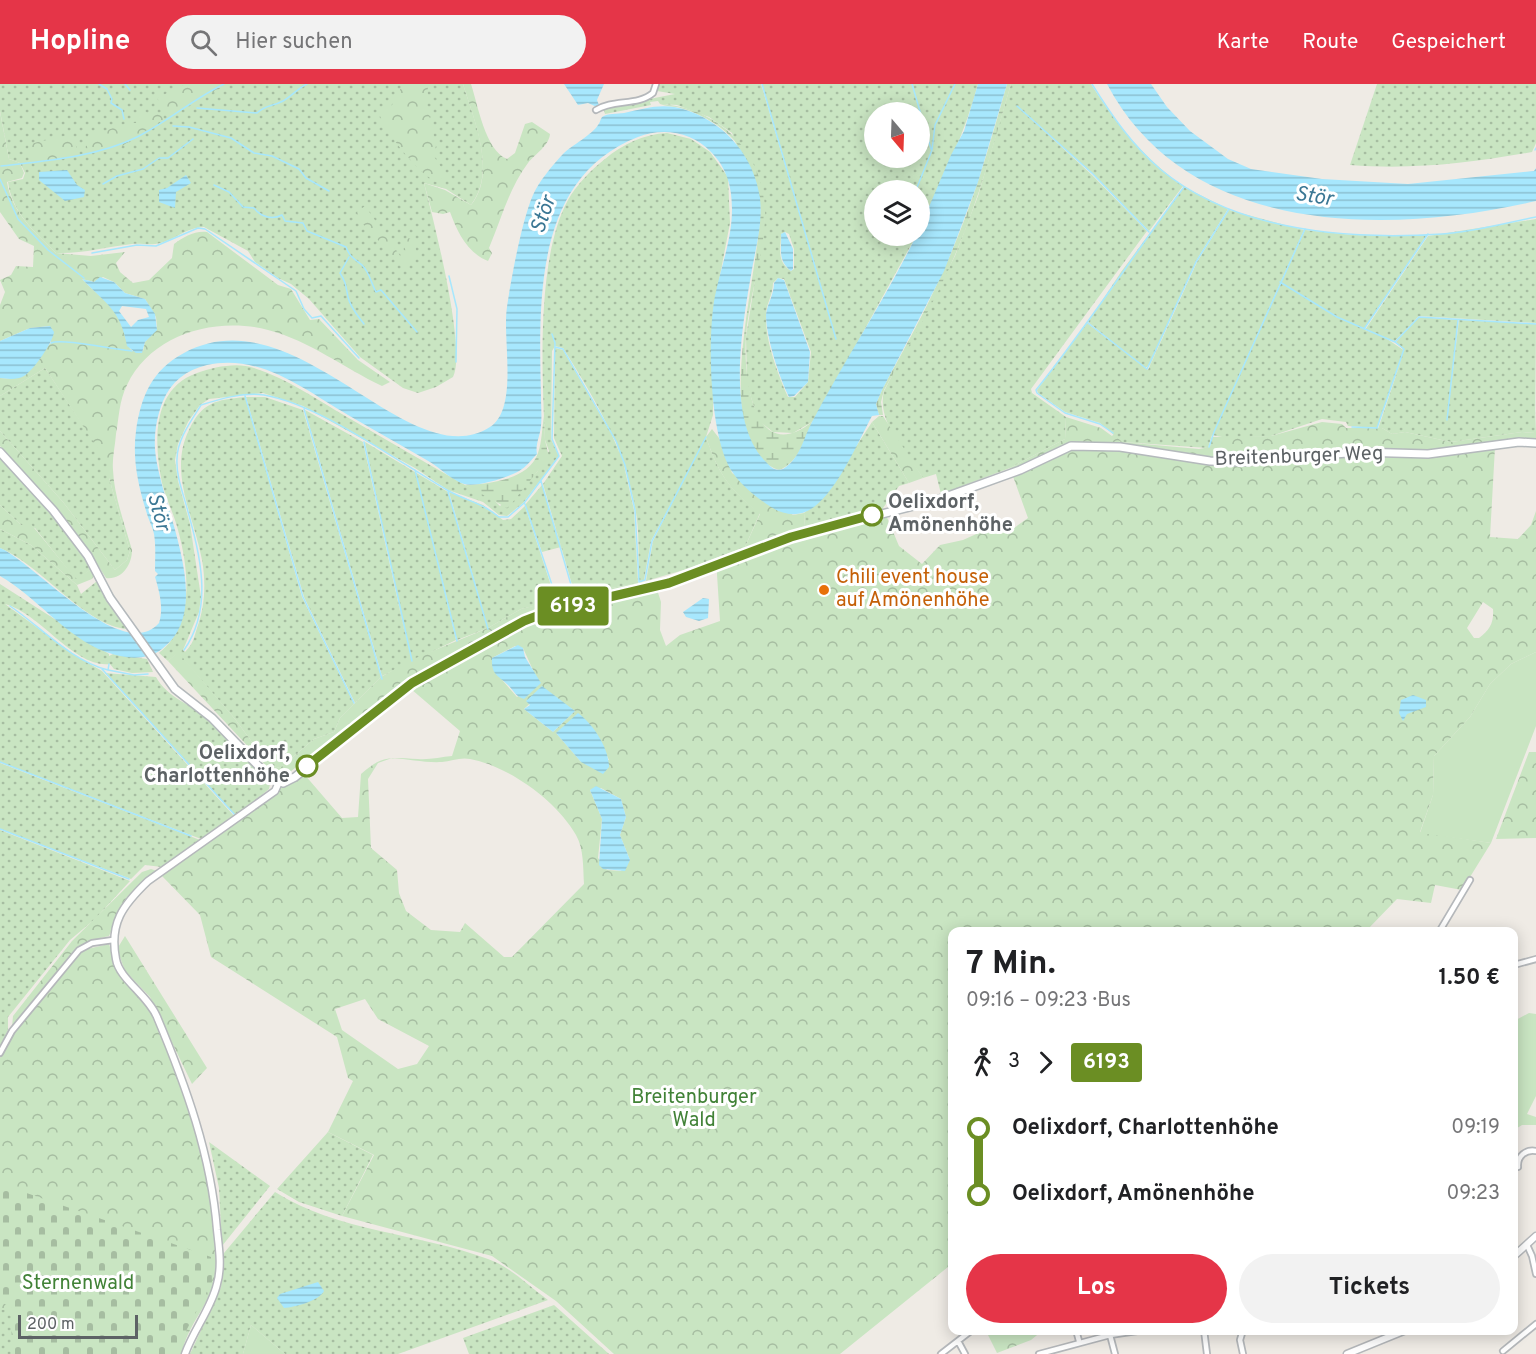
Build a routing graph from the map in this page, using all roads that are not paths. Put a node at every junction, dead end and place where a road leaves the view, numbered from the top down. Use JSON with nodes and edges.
{"nodes":[{"id":1,"x":656,"y":84,"type":"edge"},
{"id":2,"x":599,"y":109,"type":"dead end"},
{"id":3,"x":1536,"y":443,"type":"edge"},
{"id":4,"x":0,"y":452,"type":"edge"},
{"id":5,"x":279,"y":782,"type":"junction"},
{"id":6,"x":1470,"y":880,"type":"dead end"},
{"id":7,"x":1442,"y":927,"type":"edge"},
{"id":8,"x":113,"y":941,"type":"junction"},
{"id":9,"x":1536,"y":959,"type":"edge"},
{"id":10,"x":1518,"y":964,"type":"edge"},
{"id":11,"x":0,"y":1053,"type":"edge"},
{"id":12,"x":1536,"y":1151,"type":"edge"},
{"id":13,"x":1518,"y":1167,"type":"dead end"},
{"id":14,"x":1536,"y":1236,"type":"edge"},
{"id":15,"x":1527,"y":1245,"type":"junction"},
{"id":16,"x":1518,"y":1253,"type":"edge"},
{"id":17,"x":1536,"y":1274,"type":"edge"},
{"id":18,"x":1536,"y":1324,"type":"edge"},
{"id":19,"x":966,"y":1335,"type":"edge"},
{"id":20,"x":1077,"y":1335,"type":"edge"},
{"id":21,"x":1110,"y":1335,"type":"joint"},
{"id":22,"x":1204,"y":1335,"type":"edge"},
{"id":23,"x":1242,"y":1335,"type":"edge"},
{"id":24,"x":1394,"y":1335,"type":"edge"},
{"id":25,"x":958,"y":1341,"type":"junction"},
{"id":26,"x":1079,"y":1341,"type":"junction"},
{"id":27,"x":1503,"y":1351,"type":"dead end"},
{"id":28,"x":185,"y":1354,"type":"edge"},
{"id":29,"x":941,"y":1354,"type":"edge"},
{"id":30,"x":964,"y":1354,"type":"edge"},
{"id":31,"x":1038,"y":1354,"type":"edge"},
{"id":32,"x":1115,"y":1354,"type":"edge"},
{"id":33,"x":1207,"y":1354,"type":"edge"},
{"id":34,"x":1243,"y":1354,"type":"edge"},
{"id":35,"x":1348,"y":1354,"type":"edge"}],
"edges":[{"from":1,"to":2,"type":"street"},
{"from":3,"to":5,"type":"main road","name":"Breitenburger Weg"},
{"from":4,"to":5,"type":"main road"},
{"from":5,"to":8,"type":"street"},
{"from":6,"to":7,"type":"street"},
{"from":8,"to":11,"type":"street"},
{"from":8,"to":28,"type":"street"},
{"from":9,"to":10,"type":"street"},
{"from":12,"to":13,"type":"street"},
{"from":14,"to":15,"type":"street"},
{"from":15,"to":16,"type":"street"},
{"from":15,"to":17,"type":"street"},
{"from":18,"to":27,"type":"street"},
{"from":19,"to":25,"type":"street"},
{"from":20,"to":26,"type":"street"},
{"from":21,"to":26,"type":"street"},
{"from":21,"to":32,"type":"street"},
{"from":22,"to":33,"type":"street"},
{"from":23,"to":34,"type":"street"},
{"from":24,"to":35,"type":"street"},
{"from":25,"to":29,"type":"street"},
{"from":25,"to":30,"type":"street"},
{"from":26,"to":31,"type":"street"}]}
